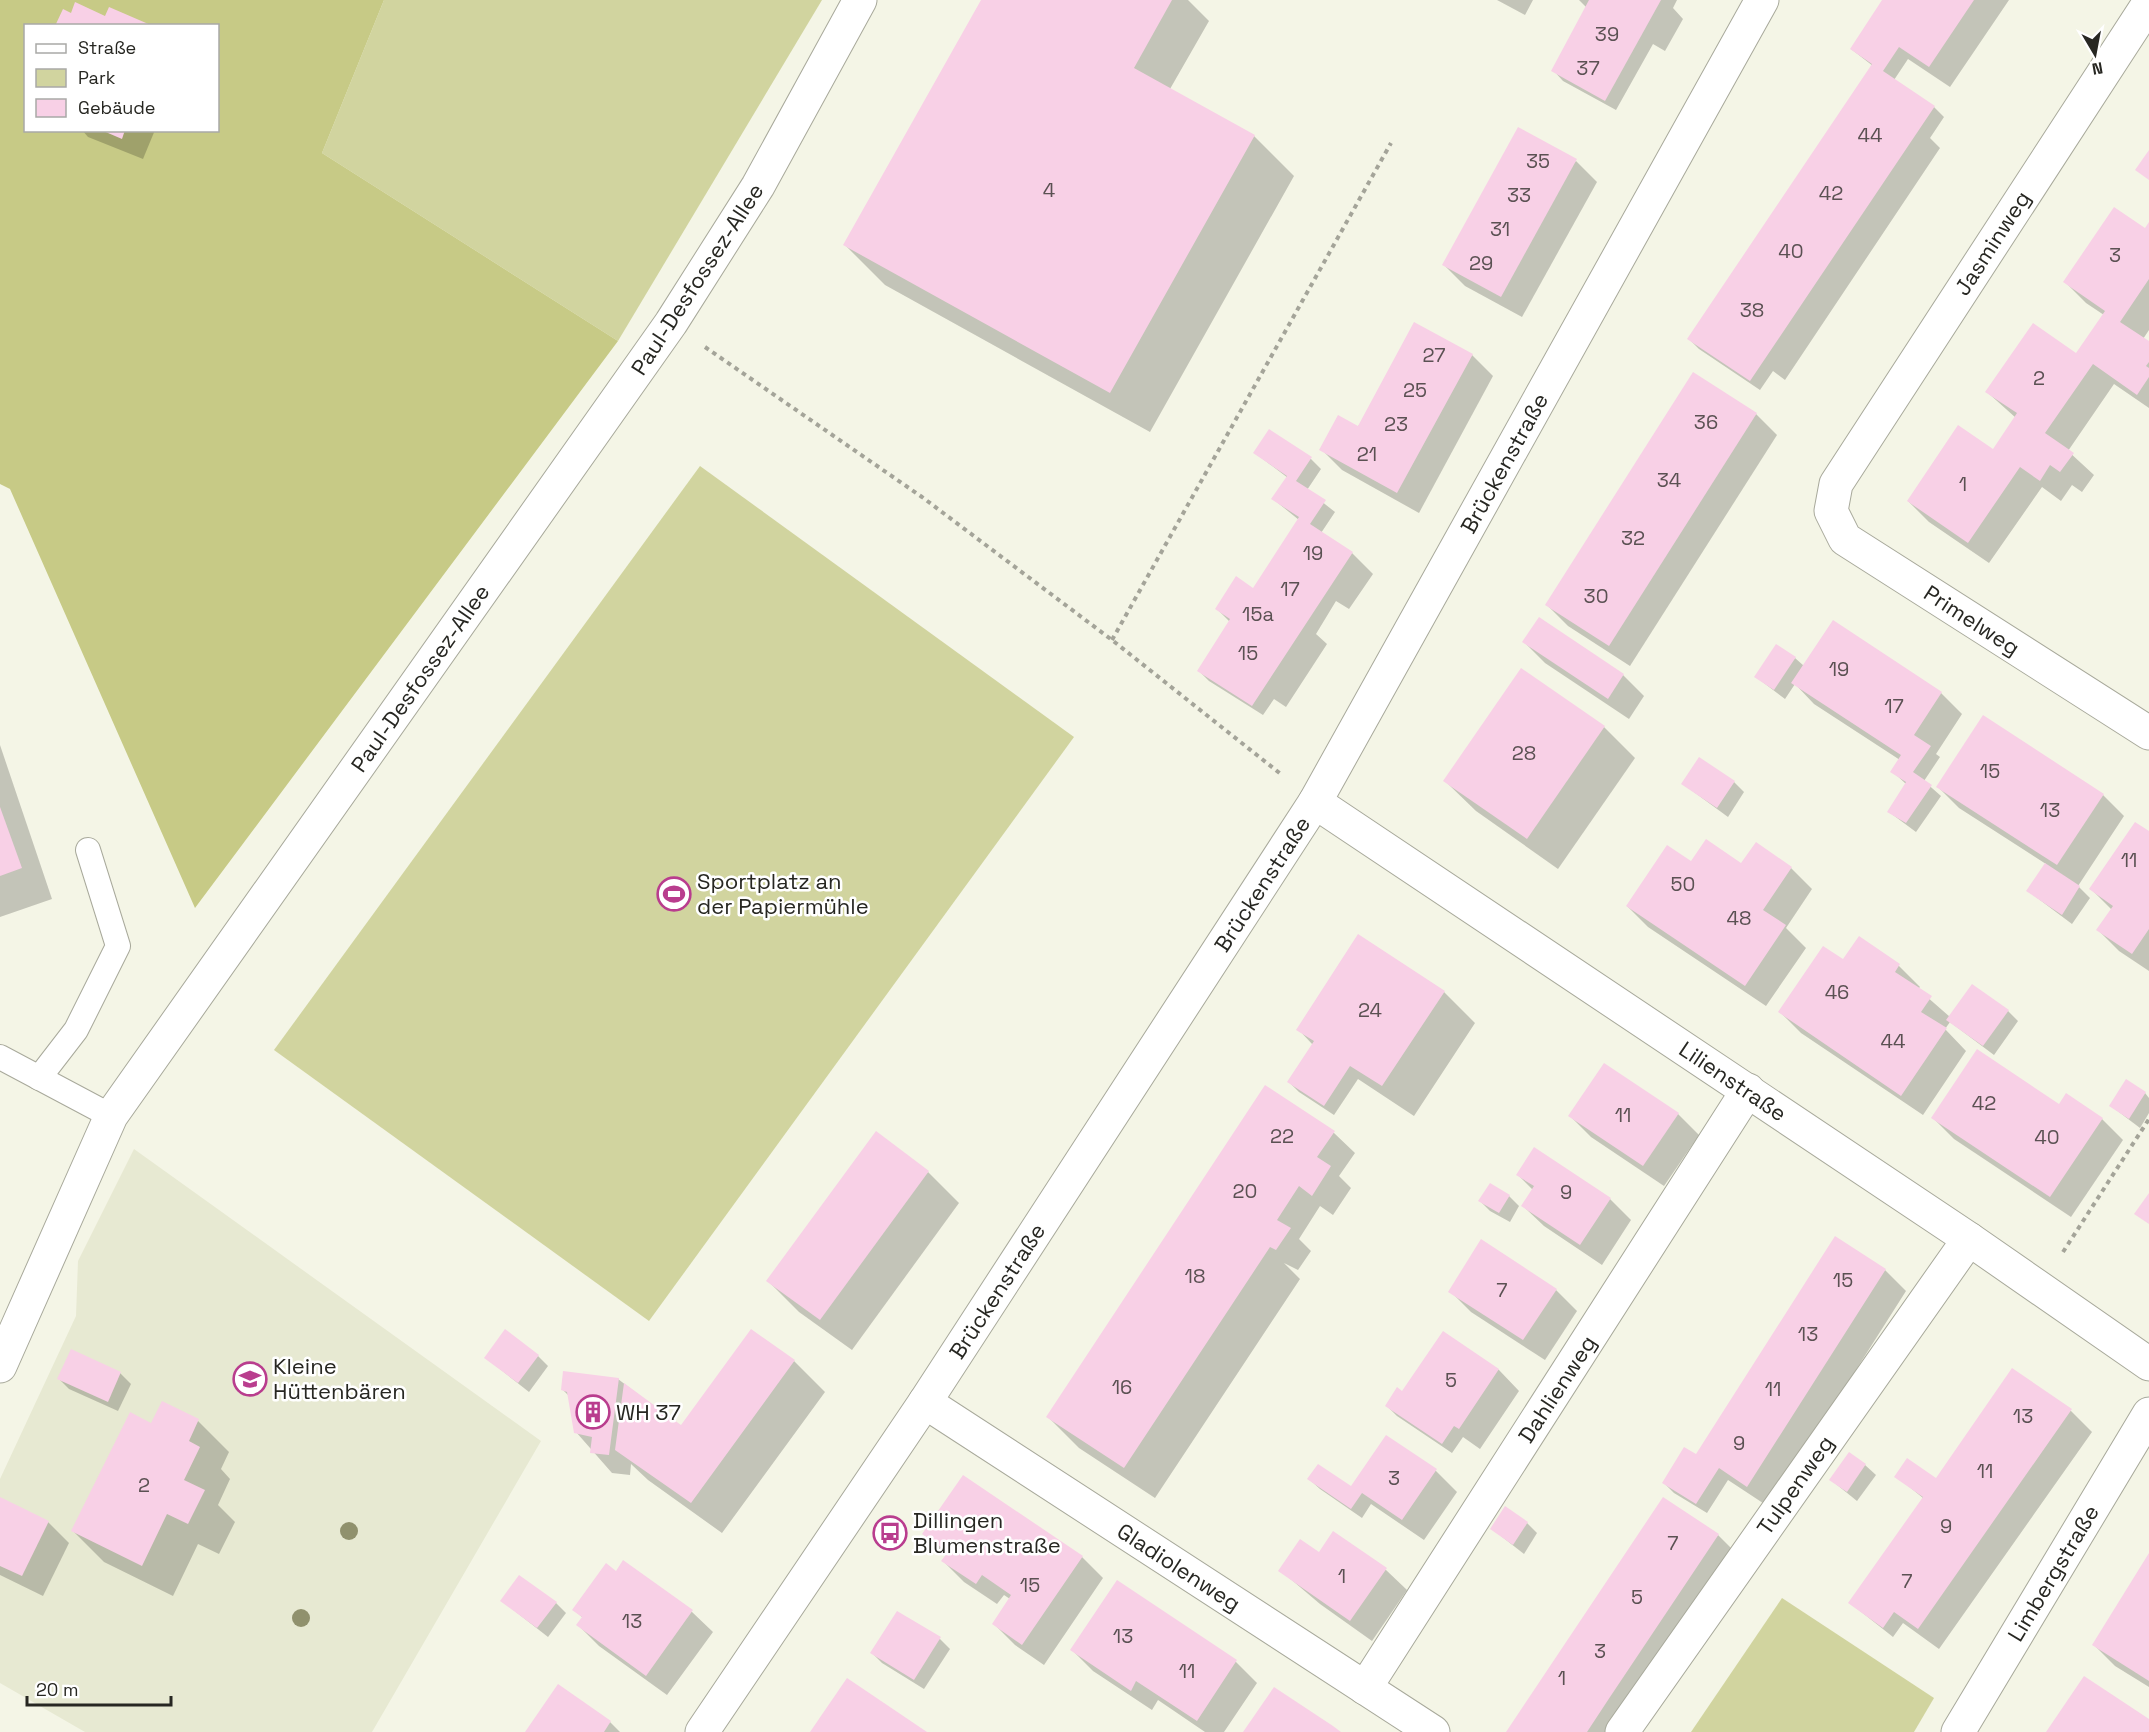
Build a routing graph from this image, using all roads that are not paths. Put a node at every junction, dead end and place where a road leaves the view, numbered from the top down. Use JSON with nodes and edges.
{"nodes":[{"id":1,"x":860,"y":0,"type":"edge"},
{"id":2,"x":1762,"y":0,"type":"edge"},
{"id":3,"x":2149,"y":3,"type":"edge"},
{"id":4,"x":1836,"y":484,"type":"joint"},
{"id":5,"x":2149,"y":733,"type":"edge"},
{"id":6,"x":1315,"y":802,"type":"junction"},
{"id":7,"x":88,"y":850,"type":"dead end"},
{"id":8,"x":0,"y":1057,"type":"edge"},
{"id":9,"x":39,"y":1078,"type":"junction"},
{"id":10,"x":1748,"y":1090,"type":"junction"},
{"id":11,"x":111,"y":1116,"type":"junction"},
{"id":12,"x":1969,"y":1239,"type":"junction"},
{"id":13,"x":2149,"y":1364,"type":"edge"},
{"id":14,"x":0,"y":1366,"type":"edge"},
{"id":15,"x":925,"y":1402,"type":"junction"},
{"id":16,"x":2149,"y":1414,"type":"edge"},
{"id":17,"x":1365,"y":1688,"type":"junction"},
{"id":18,"x":702,"y":1732,"type":"edge"},
{"id":19,"x":1433,"y":1732,"type":"edge"},
{"id":20,"x":1622,"y":1732,"type":"edge"},
{"id":21,"x":1958,"y":1732,"type":"edge"}],
"edges":[{"from":1,"to":11,"type":"street","name":"Paul-Desfossez-Allee"},
{"from":2,"to":6,"type":"street","name":"Brückenstraße"},
{"from":3,"to":4,"type":"street","name":"Jasminweg"},
{"from":4,"to":5,"type":"street","name":"Primelweg"},
{"from":6,"to":10,"type":"street","name":"Lilienstraße"},
{"from":6,"to":15,"type":"street","name":"Brückenstraße"},
{"from":7,"to":9,"type":"lane"},
{"from":8,"to":9,"type":"lane"},
{"from":9,"to":11,"type":"lane"},
{"from":10,"to":12,"type":"street","name":"Lilienstraße"},
{"from":10,"to":17,"type":"street","name":"Dahlienweg"},
{"from":11,"to":14,"type":"street","name":"Paul-Desfossez-Allee"},
{"from":12,"to":13,"type":"street","name":"Lilienstraße"},
{"from":12,"to":20,"type":"street","name":"Tulpenweg"},
{"from":15,"to":17,"type":"street","name":"Gladiolenweg"},
{"from":15,"to":18,"type":"street","name":"Brückenstraße"},
{"from":16,"to":21,"type":"street","name":"Limbergstraße"},
{"from":17,"to":19,"type":"street","name":"Gladiolenweg"}]}
